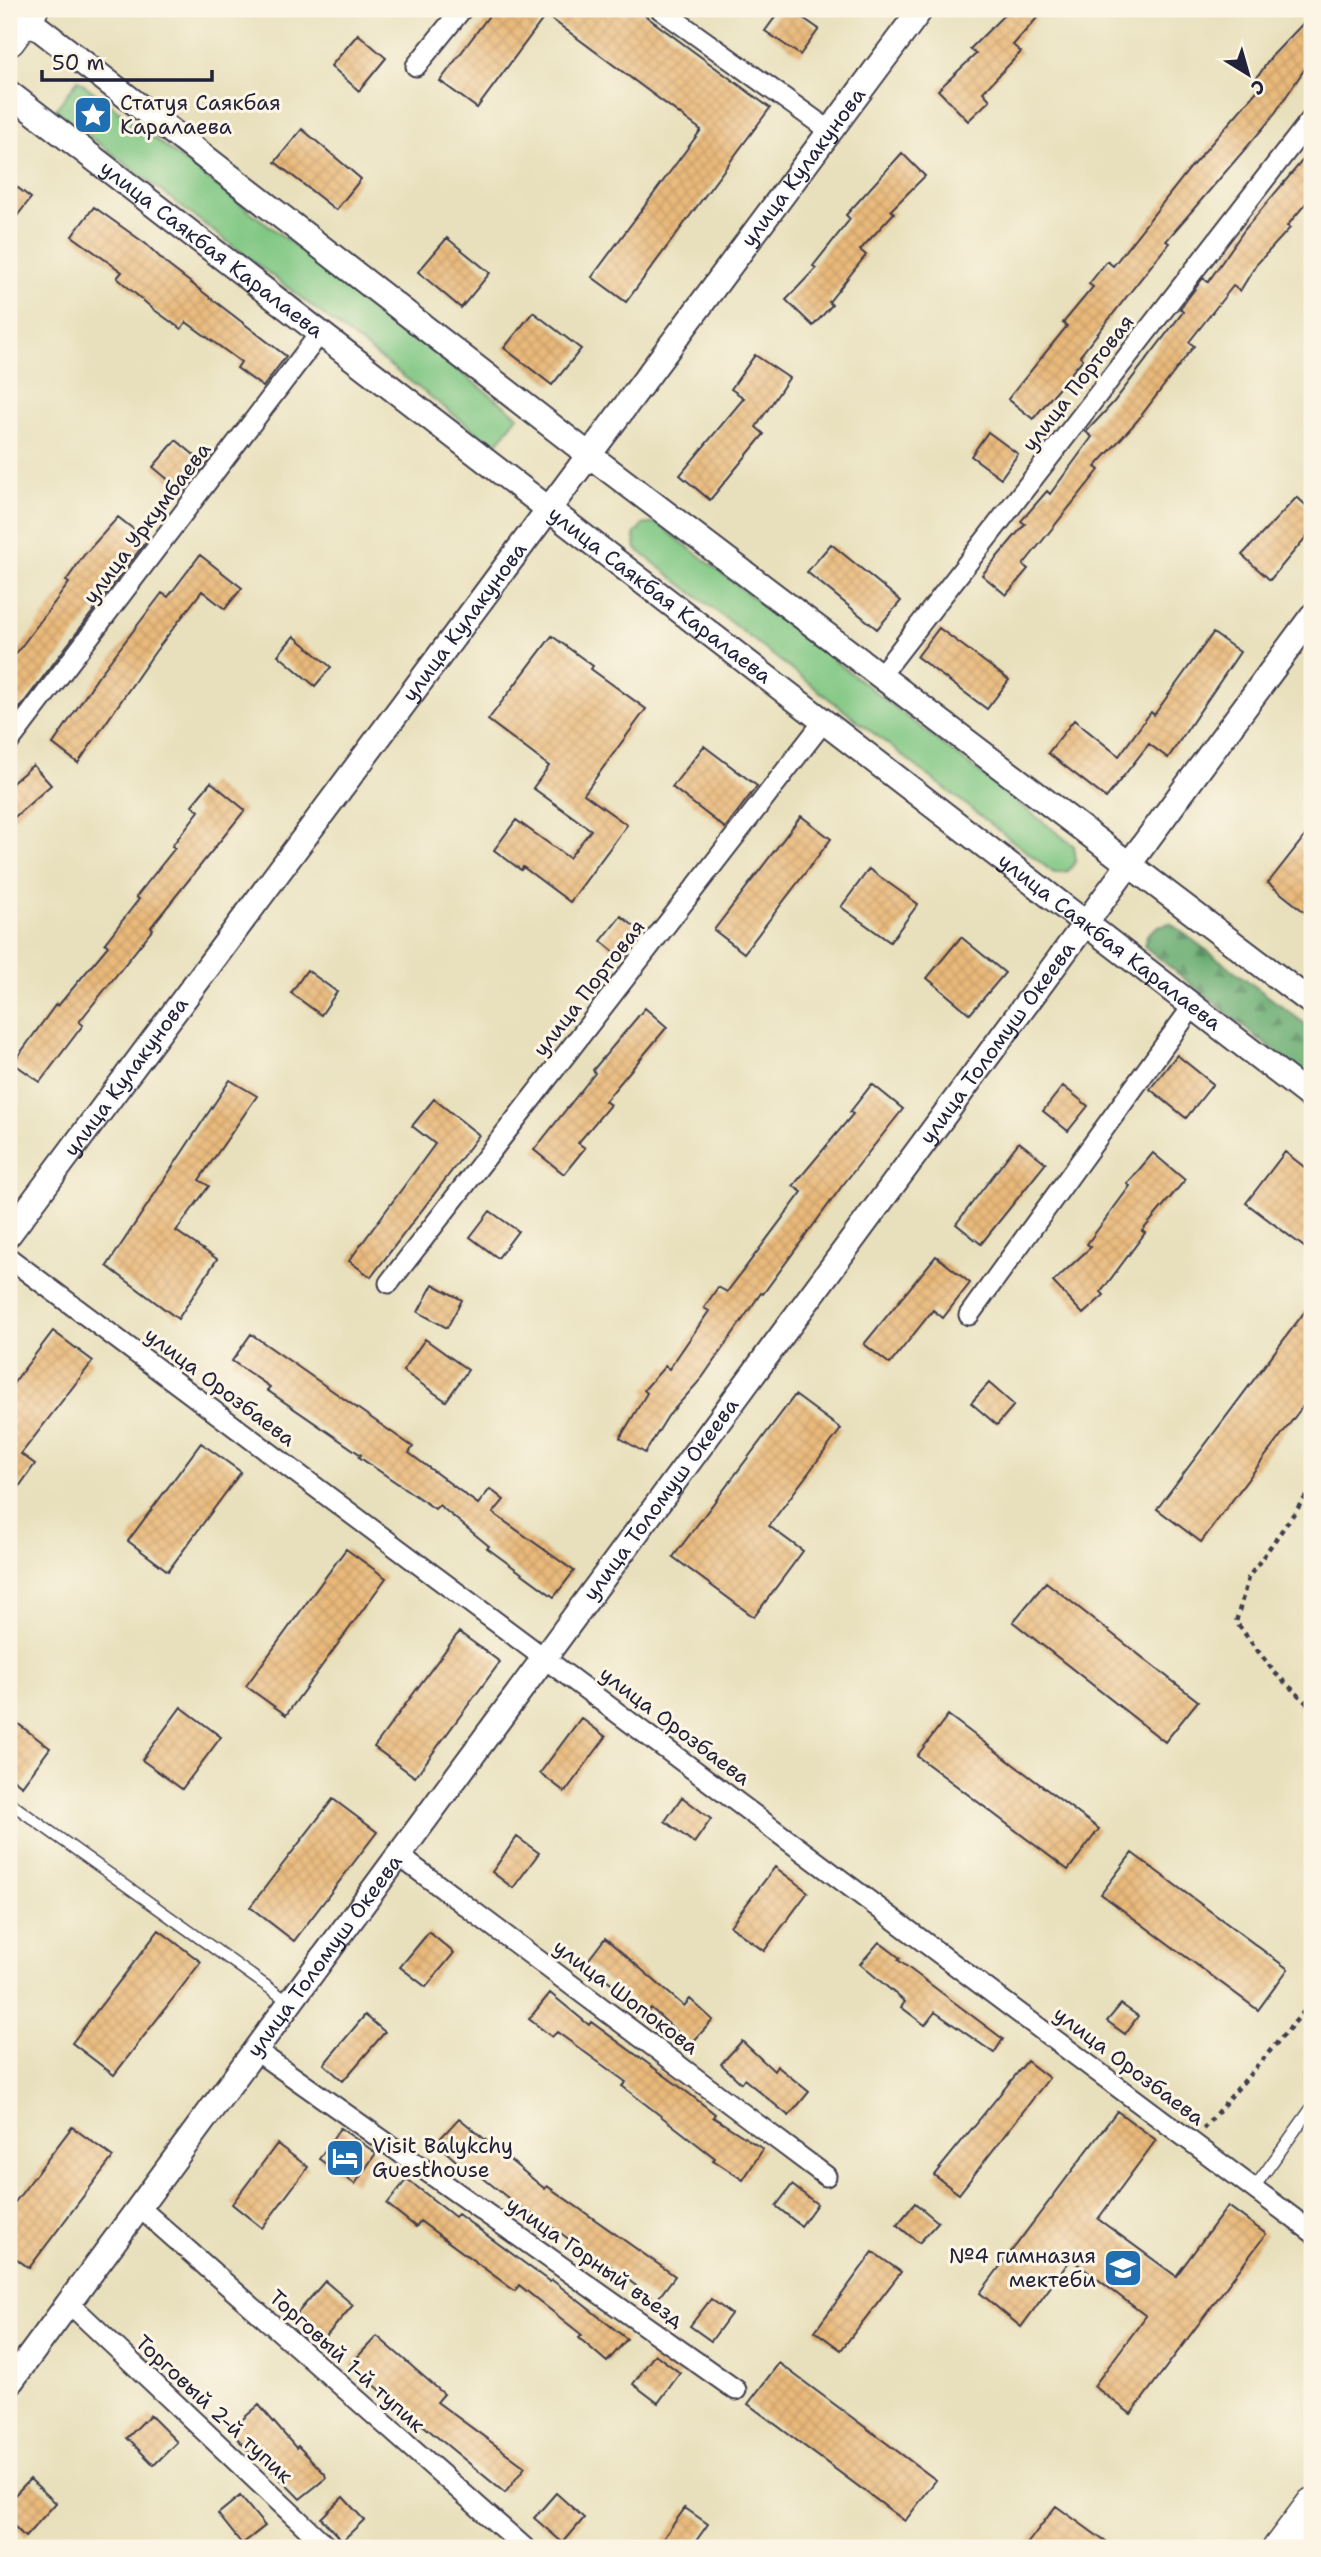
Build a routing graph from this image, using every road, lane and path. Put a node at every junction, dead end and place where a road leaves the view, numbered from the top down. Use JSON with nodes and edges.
{"nodes":[{"id":1,"x":462,"y":9,"type":"edge"},
{"id":2,"x":660,"y":9,"type":"edge"},
{"id":3,"x":921,"y":9,"type":"edge"},
{"id":4,"x":20,"y":19,"type":"edge"},
{"id":5,"x":416,"y":66,"type":"dead end"},
{"id":6,"x":9,"y":93,"type":"edge"},
{"id":7,"x":1312,"y":118,"type":"edge"},
{"id":8,"x":830,"y":131,"type":"junction"},
{"id":9,"x":321,"y":332,"type":"junction"},
{"id":10,"x":589,"y":455,"type":"junction"},
{"id":11,"x":549,"y":508,"type":"junction"},
{"id":12,"x":1312,"y":616,"type":"edge"},
{"id":13,"x":880,"y":676,"type":"junction"},
{"id":14,"x":824,"y":721,"type":"junction"},
{"id":15,"x":9,"y":742,"type":"edge"},
{"id":16,"x":1129,"y":865,"type":"junction"},
{"id":17,"x":1086,"y":923,"type":"junction"},
{"id":18,"x":1312,"y":1003,"type":"edge"},
{"id":19,"x":1192,"y":1006,"type":"junction"},
{"id":20,"x":1312,"y":1098,"type":"edge"},
{"id":21,"x":9,"y":1234,"type":"edge"},
{"id":22,"x":9,"y":1258,"type":"edge"},
{"id":23,"x":389,"y":1283,"type":"dead end"},
{"id":24,"x":969,"y":1315,"type":"dead end"},
{"id":25,"x":1312,"y":1488,"type":"edge"},
{"id":26,"x":545,"y":1657,"type":"junction"},
{"id":27,"x":1312,"y":1708,"type":"edge"},
{"id":28,"x":9,"y":1802,"type":"edge"},
{"id":29,"x":398,"y":1855,"type":"junction"},
{"id":30,"x":1312,"y":2002,"type":"edge"},
{"id":31,"x":290,"y":2003,"type":"junction"},
{"id":32,"x":255,"y":2050,"type":"junction"},
{"id":33,"x":1312,"y":2107,"type":"edge"},
{"id":34,"x":1192,"y":2142,"type":"junction"},
{"id":35,"x":826,"y":2176,"type":"dead end"},
{"id":36,"x":1254,"y":2188,"type":"junction"},
{"id":37,"x":139,"y":2207,"type":"junction"},
{"id":38,"x":1312,"y":2232,"type":"edge"},
{"id":39,"x":69,"y":2303,"type":"junction"},
{"id":40,"x":9,"y":2384,"type":"edge"},
{"id":41,"x":736,"y":2390,"type":"dead end"},
{"id":42,"x":1312,"y":2503,"type":"edge"},
{"id":43,"x":328,"y":2548,"type":"edge"},
{"id":44,"x":525,"y":2548,"type":"edge"},
{"id":45,"x":1278,"y":2548,"type":"edge"}],
"edges":[{"from":1,"to":5,"type":"street"},
{"from":2,"to":8,"type":"street"},
{"from":3,"to":8,"type":"street","name":"улица Кулакунова"},
{"from":4,"to":10,"type":"street"},
{"from":6,"to":9,"type":"street","name":"улица Саякбая Каралаева"},
{"from":7,"to":13,"type":"street","name":"улица Портовая"},
{"from":8,"to":10,"type":"street","name":"улица Кулакунова"},
{"from":9,"to":11,"type":"street","name":"улица Саякбая Каралаева"},
{"from":9,"to":15,"type":"street","name":"улица Уркумбаева"},
{"from":10,"to":11,"type":"street","name":"улица Кулакунова"},
{"from":10,"to":13,"type":"street"},
{"from":11,"to":14,"type":"street","name":"улица Саякбая Каралаева"},
{"from":11,"to":21,"type":"street","name":"улица Кулакунова"},
{"from":12,"to":16,"type":"street","name":"улица Толомуш Океева"},
{"from":13,"to":16,"type":"street"},
{"from":14,"to":17,"type":"street","name":"улица Саякбая Каралаева"},
{"from":14,"to":23,"type":"street","name":"улица Портовая"},
{"from":16,"to":17,"type":"street","name":"улица Толомуш Океева"},
{"from":16,"to":18,"type":"street"},
{"from":17,"to":19,"type":"street","name":"улица Саякбая Каралаева"},
{"from":17,"to":26,"type":"street","name":"улица Толомуш Океева"},
{"from":19,"to":20,"type":"street","name":"улица Саякбая Каралаева"},
{"from":19,"to":24,"type":"street"},
{"from":22,"to":26,"type":"street","name":"улица Орозбаева"},
{"from":25,"to":27,"type":"path"},
{"from":26,"to":29,"type":"street","name":"улица Толомуш Океева"},
{"from":26,"to":34,"type":"street","name":"улица Орозбаева"},
{"from":28,"to":31,"type":"lane"},
{"from":29,"to":31,"type":"street","name":"улица Толомуш Океева"},
{"from":29,"to":35,"type":"street","name":"улица Шопокова"},
{"from":30,"to":34,"type":"path"},
{"from":31,"to":32,"type":"street","name":"улица Толомуш Океева"},
{"from":32,"to":37,"type":"street","name":"улица Толомуш Океева"},
{"from":32,"to":41,"type":"street","name":"улица Горный въезд"},
{"from":33,"to":36,"type":"lane"},
{"from":34,"to":36,"type":"street","name":"улица Орозбаева"},
{"from":36,"to":38,"type":"street","name":"улица Орозбаева"},
{"from":37,"to":39,"type":"street","name":"улица Толомуш Океева"},
{"from":37,"to":44,"type":"street","name":"Торговый 1-й тупик"},
{"from":39,"to":40,"type":"street","name":"улица Толомуш Океева"},
{"from":39,"to":43,"type":"street","name":"Торговый 2-й тупик"},
{"from":42,"to":45,"type":"main road"}]}
